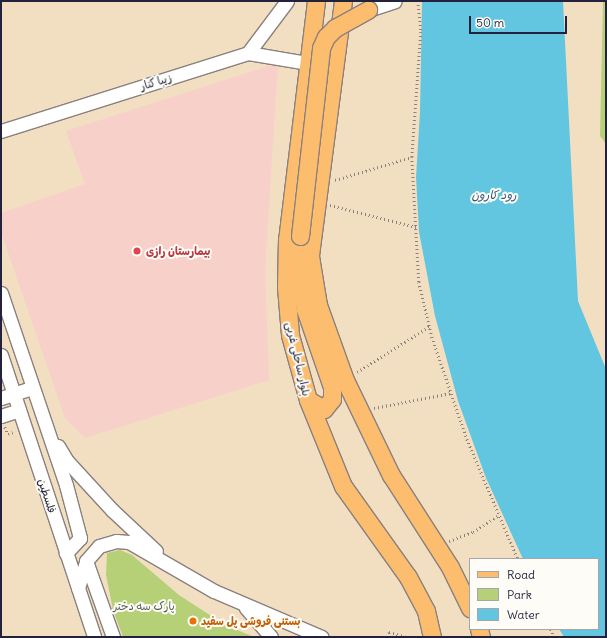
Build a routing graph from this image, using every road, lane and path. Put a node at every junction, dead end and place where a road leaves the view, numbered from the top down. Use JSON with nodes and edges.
{"nodes":[{"id":1,"x":287,"y":1,"type":"edge"},
{"id":2,"x":316,"y":1,"type":"edge"},
{"id":3,"x":344,"y":1,"type":"edge"},
{"id":4,"x":395,"y":1,"type":"edge"},
{"id":5,"x":418,"y":1,"type":"edge"},
{"id":6,"x":368,"y":10,"type":"junction"},
{"id":7,"x":248,"y":53,"type":"junction"},
{"id":8,"x":308,"y":63,"type":"junction"},
{"id":9,"x":1,"y":131,"type":"edge"},
{"id":10,"x":412,"y":157,"type":"junction"},
{"id":11,"x":319,"y":185,"type":"junction"},
{"id":12,"x":326,"y":212,"type":"dead end"},
{"id":13,"x":416,"y":227,"type":"junction"},
{"id":14,"x":300,"y":236,"type":"junction"},
{"id":15,"x":310,"y":256,"type":"junction"},
{"id":16,"x":1,"y":293,"type":"edge"},
{"id":17,"x":430,"y":326,"type":"junction"},
{"id":18,"x":325,"y":329,"type":"junction"},
{"id":19,"x":1,"y":355,"type":"edge"},
{"id":20,"x":324,"y":365,"type":"junction"},
{"id":21,"x":345,"y":380,"type":"junction"},
{"id":22,"x":32,"y":388,"type":"junction"},
{"id":23,"x":452,"y":393,"type":"junction"},
{"id":24,"x":14,"y":394,"type":"junction"},
{"id":25,"x":1,"y":398,"type":"edge"},
{"id":26,"x":308,"y":400,"type":"junction"},
{"id":27,"x":19,"y":410,"type":"junction"},
{"id":28,"x":359,"y":411,"type":"junction"},
{"id":29,"x":1,"y":416,"type":"edge"},
{"id":30,"x":45,"y":426,"type":"junction"},
{"id":31,"x":499,"y":515,"type":"junction"},
{"id":32,"x":448,"y":547,"type":"dead end"},
{"id":33,"x":66,"y":553,"type":"junction"},
{"id":34,"x":518,"y":558,"type":"edge"},
{"id":35,"x":86,"y":561,"type":"junction"},
{"id":36,"x":167,"y":562,"type":"junction"},
{"id":37,"x":77,"y":590,"type":"junction"},
{"id":38,"x":241,"y":603,"type":"junction"},
{"id":39,"x":469,"y":606,"type":"edge"},
{"id":40,"x":94,"y":637,"type":"edge"},
{"id":41,"x":113,"y":637,"type":"edge"},
{"id":42,"x":271,"y":637,"type":"edge"},
{"id":43,"x":322,"y":637,"type":"edge"},
{"id":44,"x":387,"y":637,"type":"edge"},
{"id":45,"x":406,"y":637,"type":"edge"},
{"id":46,"x":432,"y":637,"type":"edge"}],
"edges":[{"from":1,"to":7,"type":"street"},
{"from":2,"to":8,"type":"main road","name":"بلوار ساحلی غربی"},
{"from":3,"to":6,"type":"main road"},
{"from":3,"to":11,"type":"main road"},
{"from":4,"to":6,"type":"street"},
{"from":5,"to":10,"type":"path"},
{"from":6,"to":14,"type":"main road","bridge":true},
{"from":7,"to":8,"type":"street"},
{"from":7,"to":9,"type":"street","name":"زیبا کنار"},
{"from":8,"to":26,"type":"main road","name":"بلوار ساحلی غربی"},
{"from":10,"to":11,"type":"path"},
{"from":10,"to":13,"type":"path"},
{"from":11,"to":15,"type":"main road"},
{"from":12,"to":13,"type":"path"},
{"from":13,"to":17,"type":"path"},
{"from":14,"to":15,"type":"main road"},
{"from":14,"to":20,"type":"main road"},
{"from":15,"to":18,"type":"main road"},
{"from":16,"to":22,"type":"street","name":"فلسطین"},
{"from":17,"to":21,"type":"path"},
{"from":17,"to":23,"type":"path"},
{"from":18,"to":20,"type":"main road"},
{"from":18,"to":21,"type":"main road"},
{"from":19,"to":24,"type":"street","name":"فلسطین"},
{"from":20,"to":26,"type":"main road"},
{"from":21,"to":28,"type":"main road"},
{"from":22,"to":24,"type":"street"},
{"from":22,"to":30,"type":"street","name":"فلسطین"},
{"from":23,"to":28,"type":"path"},
{"from":23,"to":31,"type":"path"},
{"from":24,"to":25,"type":"street"},
{"from":24,"to":27,"type":"street","name":"فلسطین"},
{"from":26,"to":46,"type":"main road","name":"بلوار ساحلی غربی"},
{"from":27,"to":29,"type":"street"},
{"from":27,"to":33,"type":"street","name":"فلسطین"},
{"from":28,"to":39,"type":"main road"},
{"from":30,"to":33,"type":"street","name":"فلسطین"},
{"from":30,"to":36,"type":"street"},
{"from":31,"to":32,"type":"path"},
{"from":31,"to":34,"type":"path"},
{"from":33,"to":37,"type":"street","name":"فلسطین"},
{"from":35,"to":36,"type":"street"},
{"from":35,"to":37,"type":"street"},
{"from":35,"to":41,"type":"street"},
{"from":36,"to":38,"type":"street"},
{"from":37,"to":40,"type":"street","name":"فلسطین"},
{"from":38,"to":42,"type":"street"},
{"from":38,"to":43,"type":"street"},
{"from":44,"to":45,"type":"path"}]}
